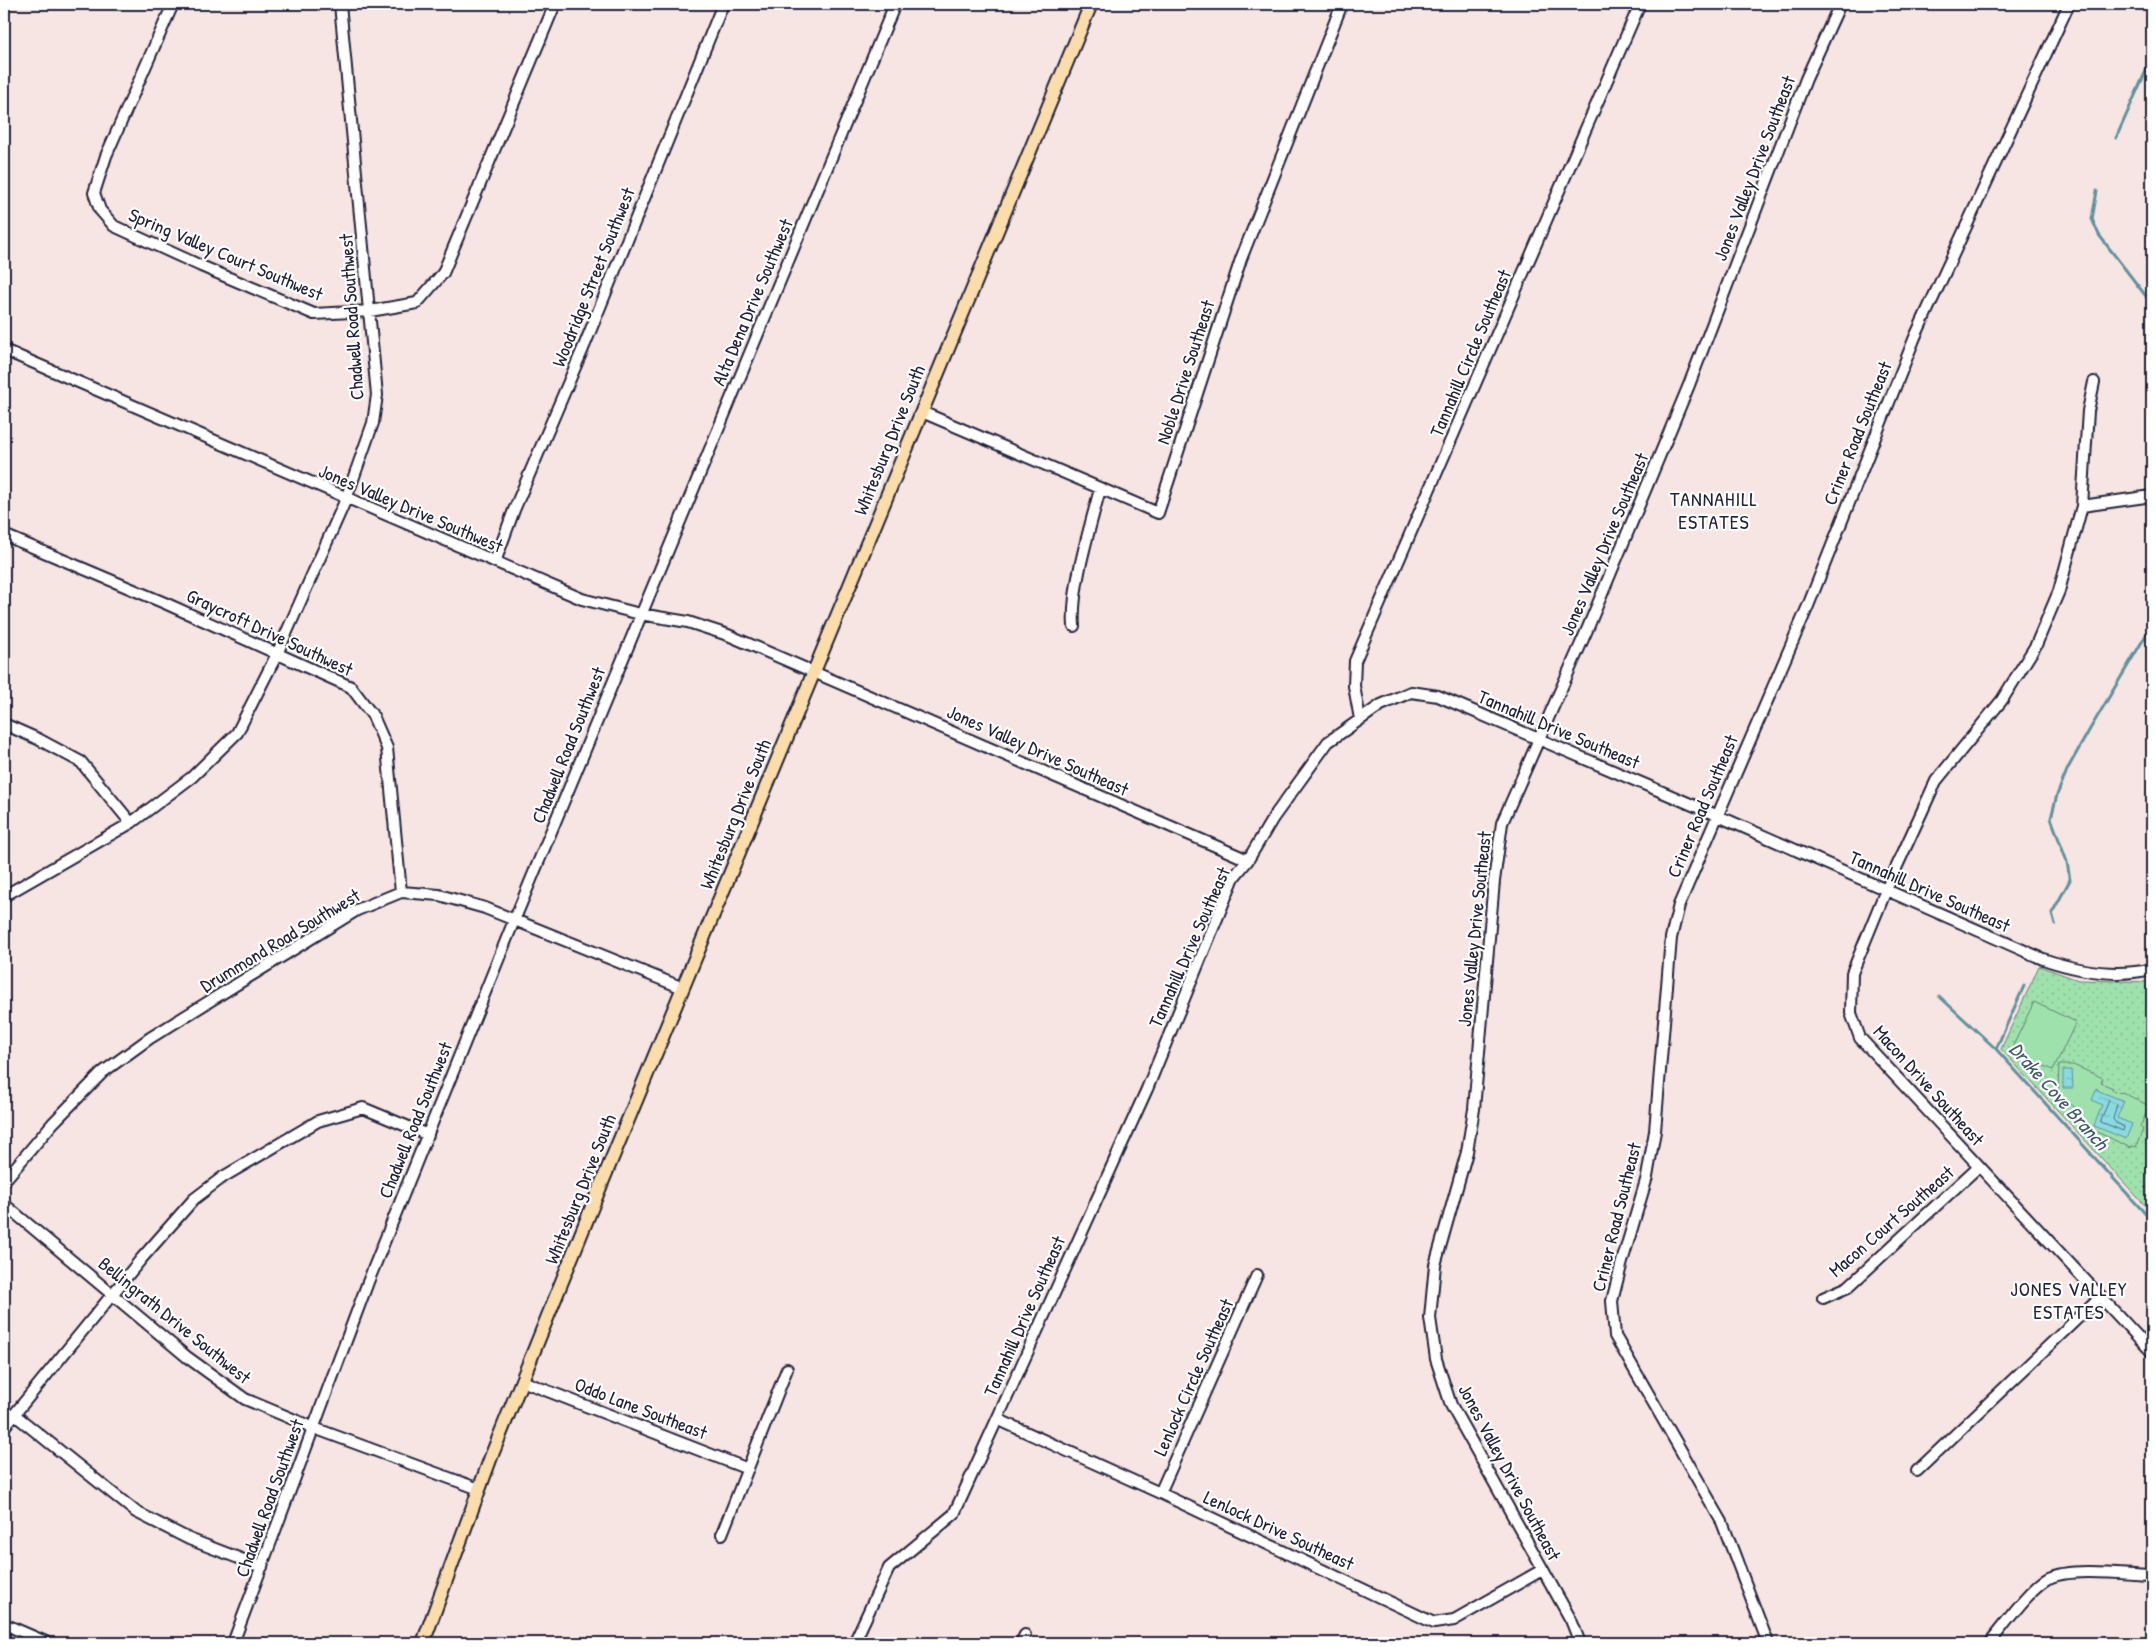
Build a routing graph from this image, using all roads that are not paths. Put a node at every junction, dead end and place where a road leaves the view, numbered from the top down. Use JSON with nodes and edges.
{"nodes":[{"id":1,"x":174,"y":4,"type":"edge"},
{"id":2,"x":340,"y":4,"type":"edge"},
{"id":3,"x":556,"y":4,"type":"edge"},
{"id":4,"x":723,"y":4,"type":"edge"},
{"id":5,"x":895,"y":4,"type":"edge"},
{"id":6,"x":1091,"y":4,"type":"edge"},
{"id":7,"x":1342,"y":4,"type":"edge"},
{"id":8,"x":1640,"y":4,"type":"edge"},
{"id":9,"x":1840,"y":4,"type":"edge"},
{"id":10,"x":2069,"y":4,"type":"edge"},
{"id":11,"x":370,"y":311,"type":"junction"},
{"id":12,"x":4,"y":350,"type":"edge"},
{"id":13,"x":2094,"y":382,"type":"dead end"},
{"id":14,"x":922,"y":412,"type":"junction"},
{"id":15,"x":1100,"y":489,"type":"junction"},
{"id":16,"x":2152,"y":496,"type":"edge"},
{"id":17,"x":346,"y":499,"type":"junction"},
{"id":18,"x":2082,"y":506,"type":"junction"},
{"id":19,"x":4,"y":535,"type":"edge"},
{"id":20,"x":495,"y":562,"type":"junction"},
{"id":21,"x":640,"y":614,"type":"junction"},
{"id":22,"x":1074,"y":626,"type":"dead end"},
{"id":23,"x":277,"y":654,"type":"junction"},
{"id":24,"x":814,"y":672,"type":"junction"},
{"id":25,"x":1360,"y":719,"type":"junction"},
{"id":26,"x":4,"y":724,"type":"edge"},
{"id":27,"x":1539,"y":739,"type":"junction"},
{"id":28,"x":1716,"y":815,"type":"junction"},
{"id":29,"x":131,"y":823,"type":"junction"},
{"id":30,"x":1248,"y":860,"type":"junction"},
{"id":31,"x":1886,"y":890,"type":"junction"},
{"id":32,"x":402,"y":892,"type":"junction"},
{"id":33,"x":4,"y":896,"type":"edge"},
{"id":34,"x":514,"y":920,"type":"junction"},
{"id":35,"x":2152,"y":969,"type":"edge"},
{"id":36,"x":683,"y":988,"type":"junction"},
{"id":37,"x":428,"y":1134,"type":"junction"},
{"id":38,"x":1979,"y":1166,"type":"junction"},
{"id":39,"x":4,"y":1181,"type":"edge"},
{"id":40,"x":4,"y":1204,"type":"edge"},
{"id":41,"x":1257,"y":1275,"type":"dead end"},
{"id":42,"x":113,"y":1294,"type":"junction"},
{"id":43,"x":2101,"y":1296,"type":"junction"},
{"id":44,"x":1823,"y":1298,"type":"dead end"},
{"id":45,"x":2152,"y":1352,"type":"edge"},
{"id":46,"x":787,"y":1369,"type":"dead end"},
{"id":47,"x":522,"y":1381,"type":"junction"},
{"id":48,"x":15,"y":1415,"type":"junction"},
{"id":49,"x":997,"y":1419,"type":"junction"},
{"id":50,"x":4,"y":1427,"type":"edge"},
{"id":51,"x":314,"y":1428,"type":"junction"},
{"id":52,"x":748,"y":1469,"type":"junction"},
{"id":53,"x":1917,"y":1471,"type":"dead end"},
{"id":54,"x":479,"y":1489,"type":"junction"},
{"id":55,"x":1160,"y":1493,"type":"junction"},
{"id":56,"x":722,"y":1534,"type":"dead end"},
{"id":57,"x":262,"y":1567,"type":"junction"},
{"id":58,"x":1542,"y":1570,"type":"junction"},
{"id":59,"x":2152,"y":1575,"type":"edge"},
{"id":60,"x":4,"y":1624,"type":"edge"},
{"id":61,"x":48,"y":1643,"type":"edge"},
{"id":62,"x":233,"y":1643,"type":"edge"},
{"id":63,"x":423,"y":1643,"type":"edge"},
{"id":64,"x":854,"y":1643,"type":"edge"},
{"id":65,"x":1580,"y":1643,"type":"edge"},
{"id":66,"x":1768,"y":1643,"type":"edge"},
{"id":67,"x":1989,"y":1643,"type":"edge"}],
"edges":[{"from":1,"to":11,"type":"street","name":"Spring Valley Court Southwest"},
{"from":2,"to":11,"type":"street","name":"Chadwell Road Southwest"},
{"from":3,"to":11,"type":"street","name":"Spring Valley Court Southwest"},
{"from":4,"to":20,"type":"street","name":"Woodridge Street Southwest"},
{"from":5,"to":21,"type":"street","name":"Alta Dena Drive Southwest"},
{"from":6,"to":14,"type":"main road","name":"Whitesburg Drive South"},
{"from":7,"to":15,"type":"street","name":"Noble Drive Southeast"},
{"from":8,"to":25,"type":"street","name":"Tannahill Circle Southeast"},
{"from":9,"to":27,"type":"street","name":"Jones Valley Drive Southeast"},
{"from":10,"to":28,"type":"street","name":"Criner Road Southeast"},
{"from":11,"to":17,"type":"street","name":"Chadwell Road Southwest"},
{"from":12,"to":17,"type":"street","name":"Jones Valley Drive Southwest"},
{"from":13,"to":18,"type":"street","name":"Macon Drive Southeast"},
{"from":14,"to":15,"type":"street","name":"Noble Drive Southeast"},
{"from":14,"to":24,"type":"main road","name":"Whitesburg Drive South"},
{"from":15,"to":22,"type":"street"},
{"from":16,"to":18,"type":"street"},
{"from":17,"to":20,"type":"street","name":"Jones Valley Drive Southwest"},
{"from":17,"to":23,"type":"street","name":"Chadwell Road Southwest"},
{"from":18,"to":31,"type":"street","name":"Macon Drive Southeast"},
{"from":19,"to":23,"type":"street","name":"Graycroft Drive Southwest"},
{"from":20,"to":21,"type":"street","name":"Jones Valley Drive Southwest"},
{"from":21,"to":24,"type":"street","name":"Jones Valley Drive Southwest"},
{"from":21,"to":34,"type":"street","name":"Chadwell Road Southwest"},
{"from":23,"to":29,"type":"street","name":"Chadwell Road Southwest"},
{"from":23,"to":32,"type":"street","name":"Graycroft Drive Southwest"},
{"from":24,"to":30,"type":"street","name":"Jones Valley Drive Southeast"},
{"from":24,"to":36,"type":"main road","name":"Whitesburg Drive South"},
{"from":25,"to":27,"type":"street","name":"Tannahill Drive Southeast"},
{"from":25,"to":30,"type":"street","name":"Tannahill Drive Southeast"},
{"from":26,"to":29,"type":"street"},
{"from":27,"to":28,"type":"street","name":"Tannahill Drive Southeast"},
{"from":27,"to":58,"type":"street","name":"Jones Valley Drive Southeast"},
{"from":28,"to":31,"type":"street","name":"Tannahill Drive Southeast"},
{"from":28,"to":66,"type":"street","name":"Criner Road Southeast"},
{"from":29,"to":33,"type":"street","name":"Chadwell Road Southwest"},
{"from":30,"to":49,"type":"street","name":"Tannahill Drive Southeast"},
{"from":31,"to":35,"type":"street","name":"Tannahill Drive Southeast"},
{"from":31,"to":38,"type":"street","name":"Macon Drive Southeast"},
{"from":32,"to":34,"type":"street","name":"Drummond Road Southwest"},
{"from":32,"to":39,"type":"street","name":"Drummond Road Southwest"},
{"from":34,"to":36,"type":"street","name":"Drummond Road Southwest"},
{"from":34,"to":37,"type":"street","name":"Chadwell Road Southwest"},
{"from":36,"to":47,"type":"main road","name":"Whitesburg Drive South"},
{"from":37,"to":42,"type":"street"},
{"from":37,"to":51,"type":"street","name":"Chadwell Road Southwest"},
{"from":38,"to":43,"type":"street","name":"Macon Drive Southeast"},
{"from":38,"to":44,"type":"street","name":"Macon Court Southeast"},
{"from":40,"to":42,"type":"street","name":"Bellingrath Drive Southwest"},
{"from":41,"to":55,"type":"street","name":"Lenlock Circle Southeast"},
{"from":42,"to":48,"type":"street"},
{"from":42,"to":51,"type":"street","name":"Bellingrath Drive Southwest"},
{"from":43,"to":45,"type":"street","name":"Macon Drive Southeast"},
{"from":43,"to":53,"type":"street"},
{"from":46,"to":52,"type":"street"},
{"from":47,"to":52,"type":"street","name":"Oddo Lane Southeast"},
{"from":47,"to":54,"type":"main road","name":"Whitesburg Drive South"},
{"from":48,"to":50,"type":"street"},
{"from":48,"to":57,"type":"street"},
{"from":49,"to":55,"type":"street","name":"Lenlock Drive Southeast"},
{"from":49,"to":64,"type":"street","name":"Tannahill Drive Southeast"},
{"from":51,"to":54,"type":"street","name":"Bellingrath Drive Southwest"},
{"from":51,"to":57,"type":"street","name":"Chadwell Road Southwest"},
{"from":52,"to":56,"type":"street"},
{"from":54,"to":63,"type":"main road","name":"Whitesburg Drive South"},
{"from":55,"to":58,"type":"street","name":"Lenlock Drive Southeast"},
{"from":57,"to":62,"type":"street","name":"Chadwell Road Southwest"},
{"from":58,"to":65,"type":"street","name":"Jones Valley Drive Southeast"},
{"from":59,"to":67,"type":"street"},
{"from":60,"to":61,"type":"street"}]}
